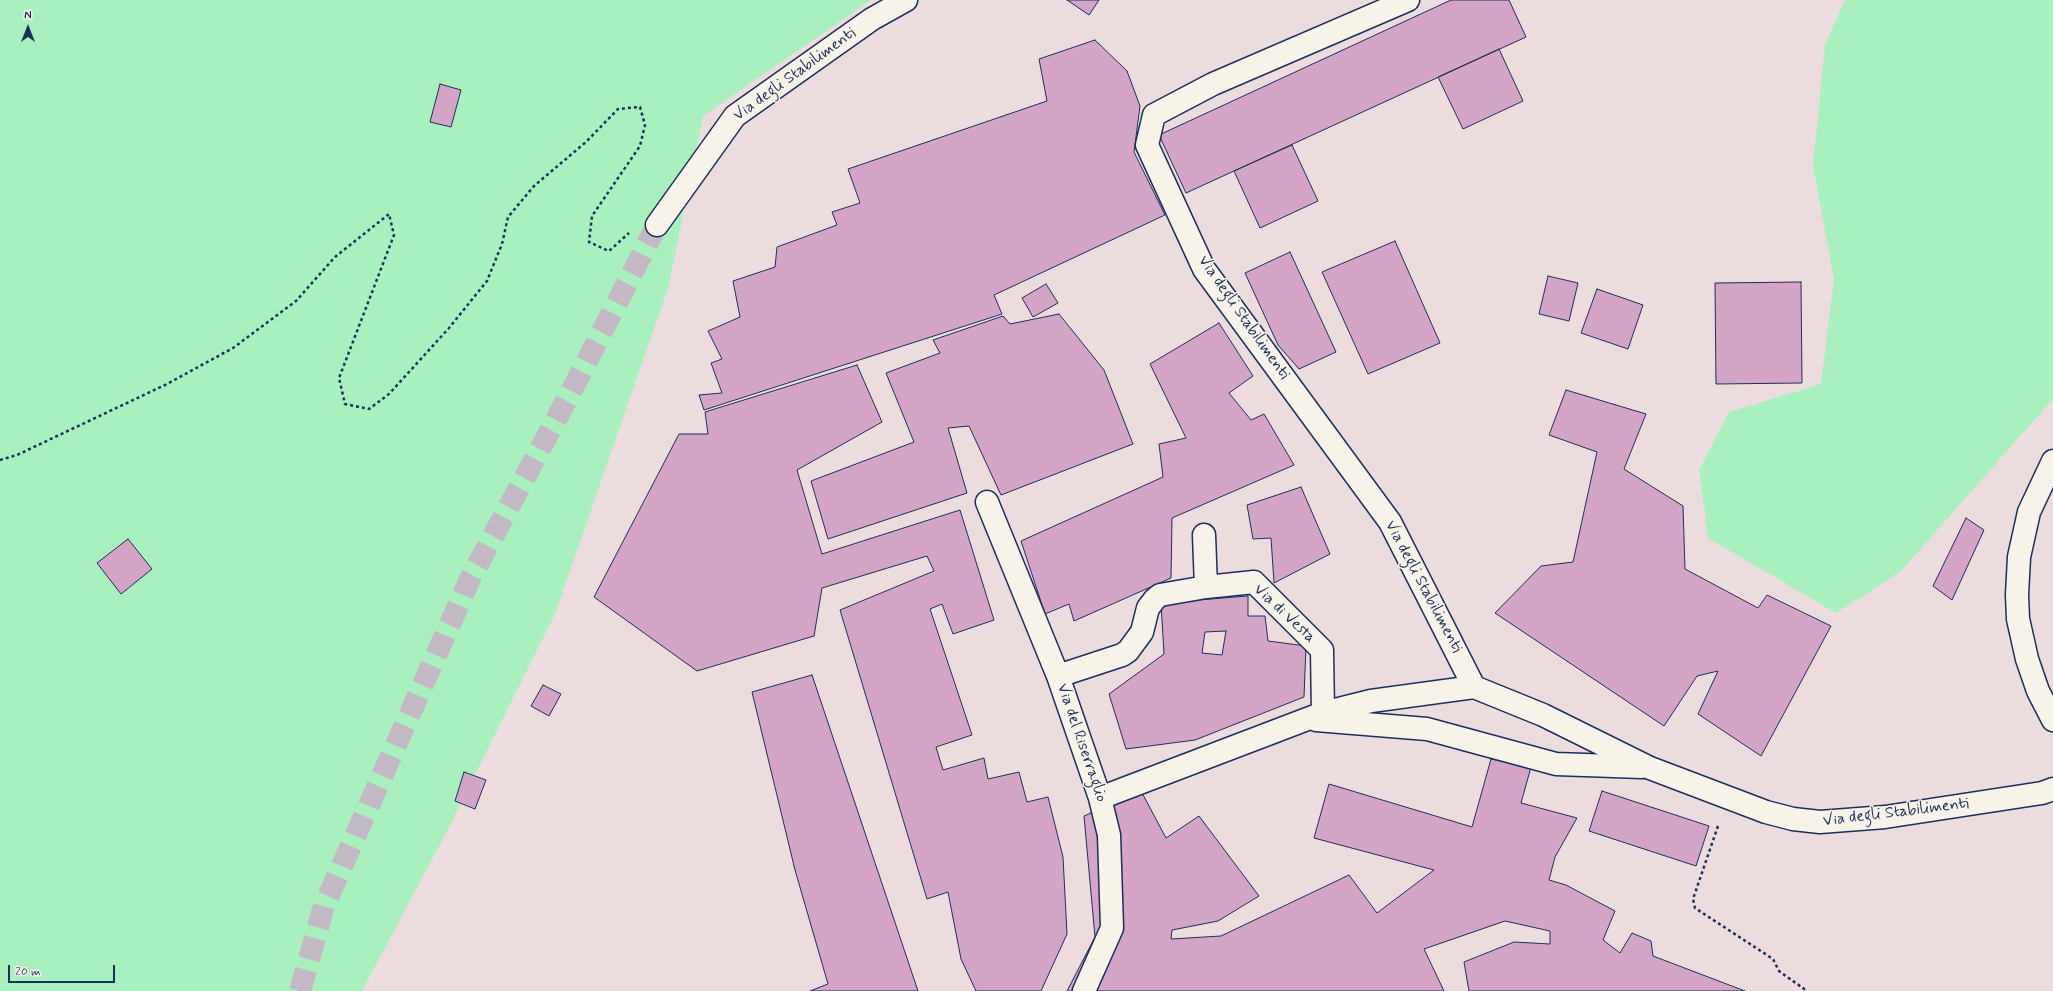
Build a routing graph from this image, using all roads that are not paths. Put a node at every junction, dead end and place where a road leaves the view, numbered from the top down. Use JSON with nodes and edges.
{"nodes":[{"id":1,"x":906,"y":0,"type":"edge"},
{"id":2,"x":1408,"y":0,"type":"edge"},
{"id":3,"x":657,"y":225,"type":"tunnel mouth"},
{"id":4,"x":2053,"y":461,"type":"edge"},
{"id":5,"x":987,"y":502,"type":"dead end"},
{"id":6,"x":1204,"y":535,"type":"dead end"},
{"id":7,"x":1206,"y":587,"type":"junction"},
{"id":8,"x":1058,"y":676,"type":"junction"},
{"id":9,"x":1474,"y":686,"type":"junction"},
{"id":10,"x":1314,"y":716,"type":"junction"},
{"id":11,"x":2053,"y":720,"type":"edge"},
{"id":12,"x":1650,"y":768,"type":"junction"},
{"id":13,"x":2053,"y":789,"type":"edge"},
{"id":14,"x":1100,"y":798,"type":"junction"},
{"id":15,"x":1084,"y":991,"type":"edge"}],
"edges":[{"from":1,"to":3,"type":"street","name":"Via degli Stabilimenti"},
{"from":2,"to":9,"type":"street","name":"Via degli Stabilimenti"},
{"from":4,"to":11,"type":"street"},
{"from":5,"to":8,"type":"street","name":"Via del Riserraglio"},
{"from":6,"to":7,"type":"street"},
{"from":7,"to":8,"type":"street","name":"Via di Vesta"},
{"from":7,"to":10,"type":"street","name":"Via di Vesta"},
{"from":8,"to":14,"type":"street","name":"Via del Riserraglio"},
{"from":9,"to":10,"type":"street"},
{"from":9,"to":12,"type":"street"},
{"from":10,"to":12,"type":"street"},
{"from":10,"to":14,"type":"street"},
{"from":12,"to":13,"type":"street","name":"Via degli Stabilimenti"},
{"from":14,"to":15,"type":"street","name":"Via del Riserraglio"}]}
